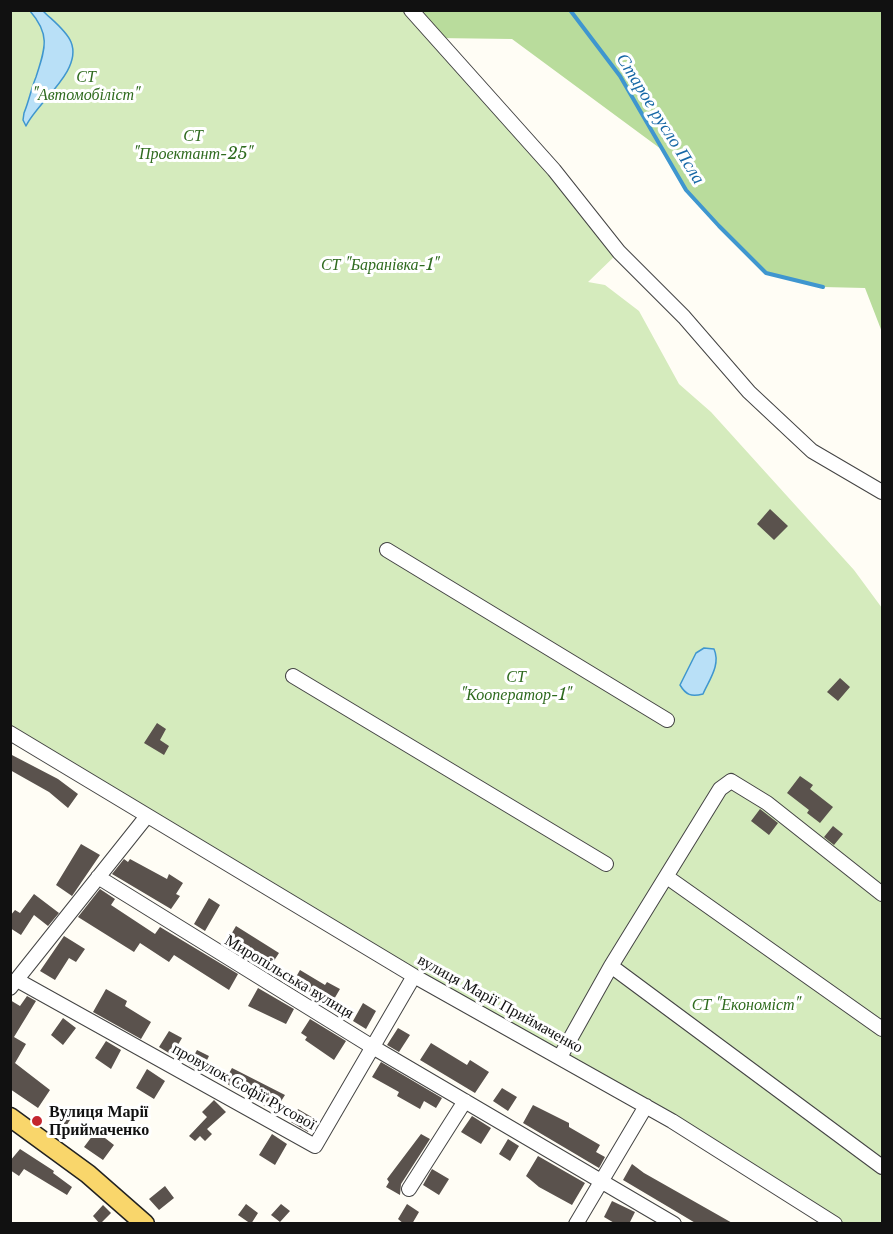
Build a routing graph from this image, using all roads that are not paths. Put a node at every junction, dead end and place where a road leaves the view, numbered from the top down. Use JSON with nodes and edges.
{"nodes":[{"id":1,"x":411,"y":10,"type":"edge"},
{"id":2,"x":882,"y":492,"type":"edge"},
{"id":3,"x":387,"y":550,"type":"dead end"},
{"id":4,"x":292,"y":676,"type":"dead end"},
{"id":5,"x":667,"y":720,"type":"dead end"},
{"id":6,"x":10,"y":733,"type":"edge"},
{"id":7,"x":147,"y":816,"type":"junction"},
{"id":8,"x":606,"y":864,"type":"dead end"},
{"id":9,"x":667,"y":877,"type":"junction"},
{"id":10,"x":98,"y":878,"type":"junction"},
{"id":11,"x":882,"y":894,"type":"edge"},
{"id":12,"x":611,"y":966,"type":"junction"},
{"id":13,"x":414,"y":976,"type":"junction"},
{"id":14,"x":14,"y":984,"type":"edge"},
{"id":15,"x":882,"y":1029,"type":"edge"},
{"id":16,"x":371,"y":1046,"type":"junction"},
{"id":17,"x":560,"y":1057,"type":"junction"},
{"id":18,"x":465,"y":1101,"type":"junction"},
{"id":19,"x":646,"y":1106,"type":"junction"},
{"id":20,"x":10,"y":1118,"type":"edge"},
{"id":21,"x":882,"y":1167,"type":"edge"},
{"id":22,"x":600,"y":1181,"type":"junction"},
{"id":23,"x":409,"y":1189,"type":"dead end"},
{"id":24,"x":145,"y":1224,"type":"edge"},
{"id":25,"x":576,"y":1224,"type":"edge"},
{"id":26,"x":674,"y":1224,"type":"edge"},
{"id":27,"x":836,"y":1224,"type":"edge"}],
"edges":[{"from":1,"to":2,"type":"street"},
{"from":3,"to":5,"type":"street"},
{"from":4,"to":8,"type":"street"},
{"from":6,"to":7,"type":"street","name":"вулиця Марії Приймаченко"},
{"from":7,"to":10,"type":"street"},
{"from":7,"to":13,"type":"street","name":"вулиця Марії Приймаченко"},
{"from":9,"to":11,"type":"street"},
{"from":9,"to":12,"type":"street"},
{"from":9,"to":15,"type":"street"},
{"from":10,"to":14,"type":"street"},
{"from":10,"to":16,"type":"street","name":"Миропільська вулиця"},
{"from":12,"to":17,"type":"street"},
{"from":12,"to":21,"type":"street"},
{"from":13,"to":16,"type":"street","name":"провулок Софії Русової"},
{"from":13,"to":17,"type":"street","name":"вулиця Марії Приймаченко"},
{"from":14,"to":16,"type":"street","name":"провулок Софії Русової"},
{"from":16,"to":18,"type":"street","name":"Миропільська вулиця"},
{"from":17,"to":19,"type":"street","name":"вулиця Марії Приймаченко"},
{"from":18,"to":22,"type":"street","name":"Миропільська вулиця"},
{"from":18,"to":23,"type":"street"},
{"from":19,"to":22,"type":"street"},
{"from":19,"to":27,"type":"street","name":"вулиця Марії Приймаченко"},
{"from":20,"to":24,"type":"main road"},
{"from":22,"to":25,"type":"street"},
{"from":22,"to":26,"type":"street","name":"Миропільська вулиця"}]}
